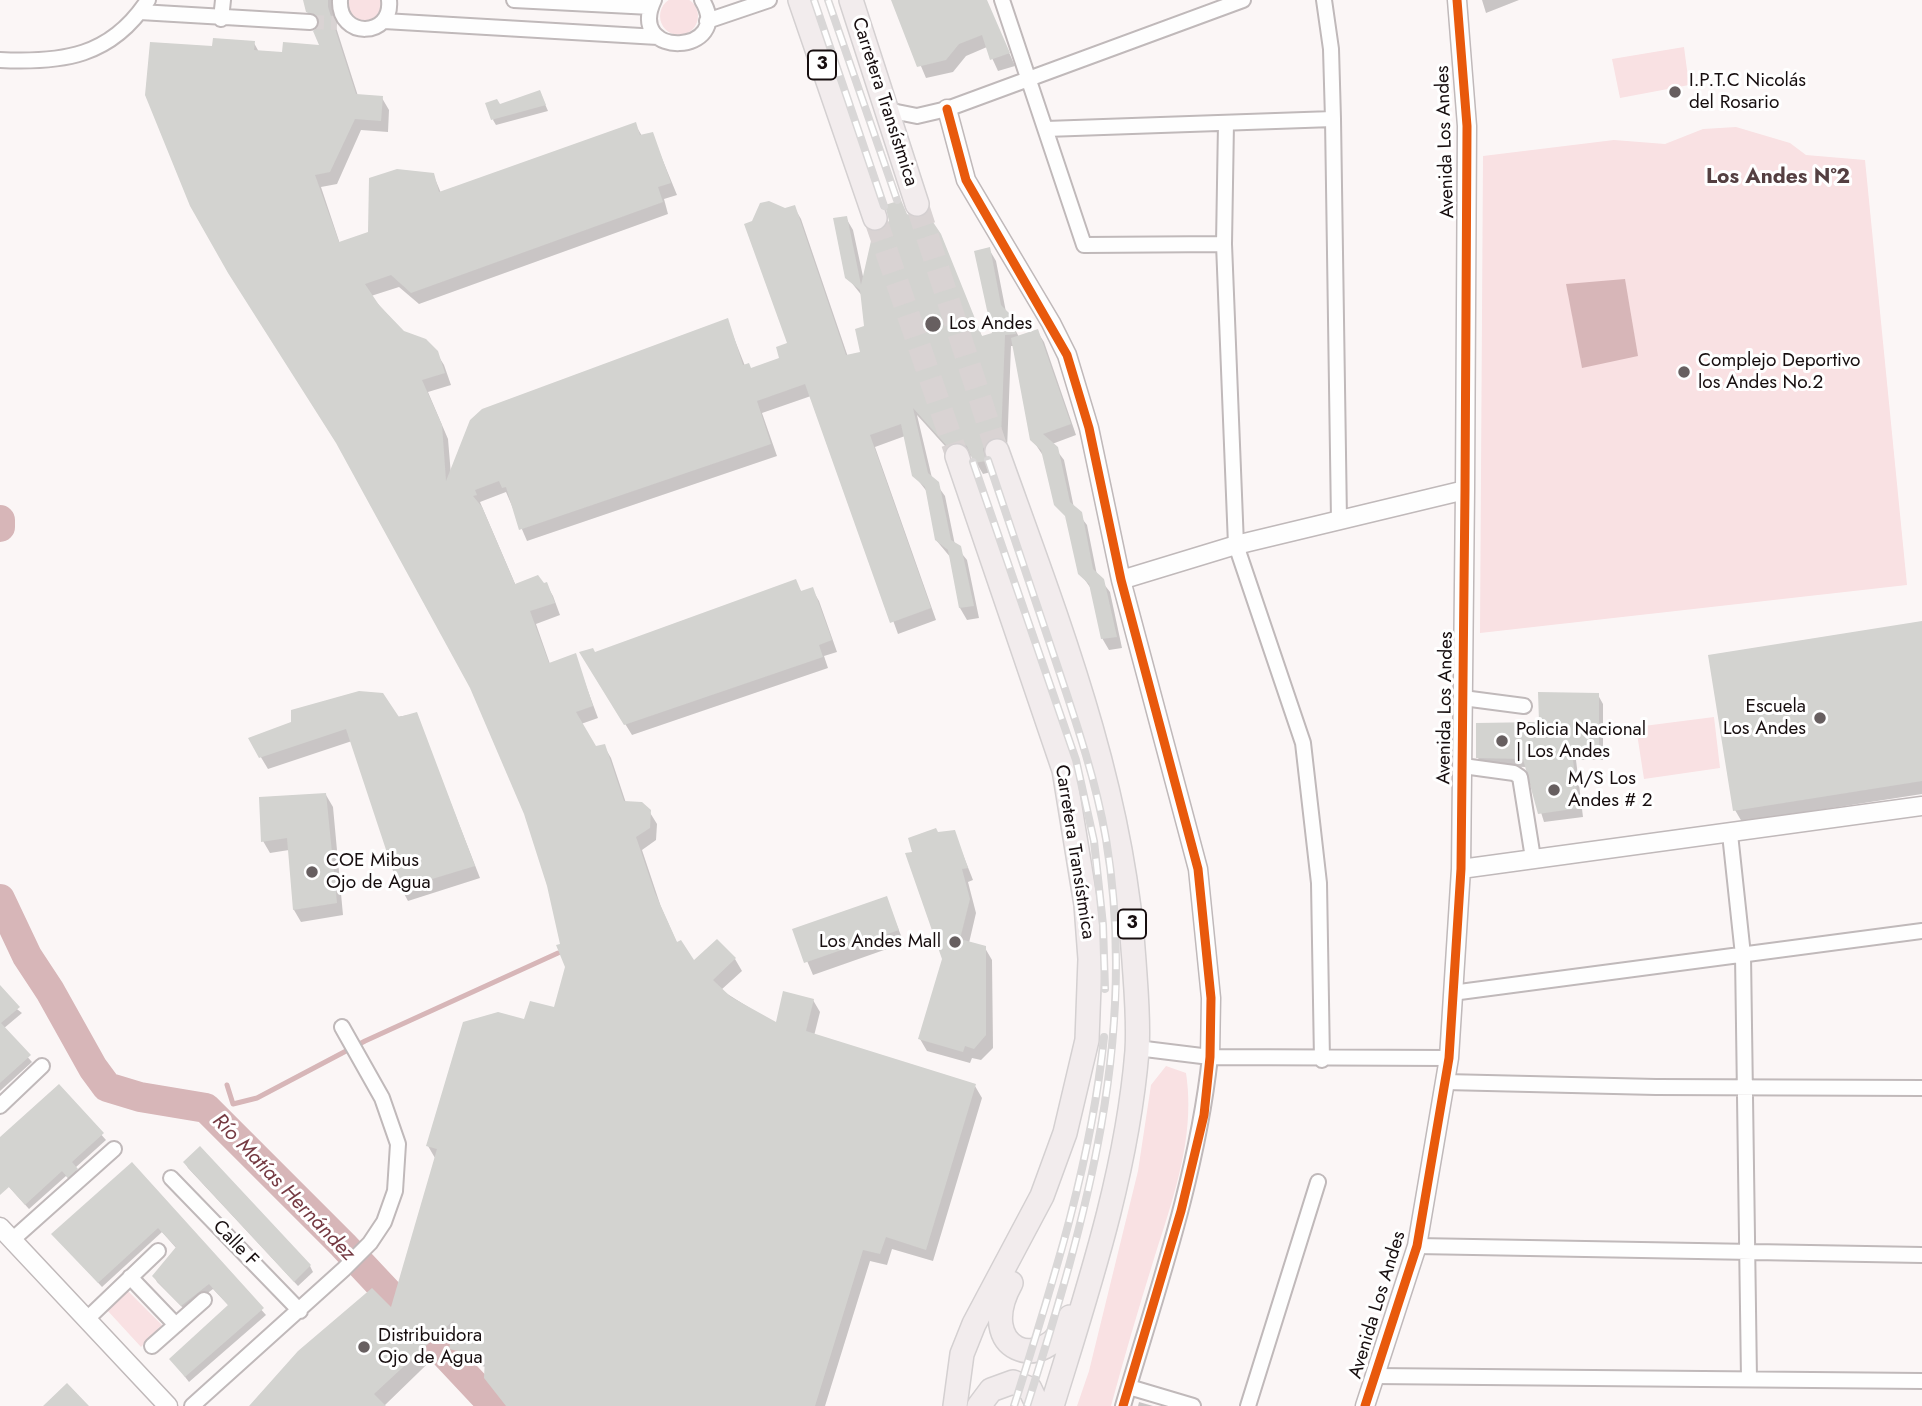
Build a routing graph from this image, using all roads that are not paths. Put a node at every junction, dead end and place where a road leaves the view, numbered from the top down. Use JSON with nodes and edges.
{"nodes":[{"id":1,"x":223,"y":0,"type":"edge"},
{"id":2,"x":340,"y":0,"type":"edge"},
{"id":3,"x":389,"y":0,"type":"edge"},
{"id":4,"x":514,"y":0,"type":"edge"},
{"id":5,"x":702,"y":0,"type":"edge"},
{"id":6,"x":769,"y":0,"type":"edge"},
{"id":7,"x":800,"y":0,"type":"edge"},
{"id":8,"x":850,"y":0,"type":"edge"},
{"id":9,"x":1002,"y":0,"type":"edge"},
{"id":10,"x":1243,"y":0,"type":"edge"},
{"id":11,"x":1324,"y":0,"type":"edge"},
{"id":12,"x":1457,"y":0,"type":"edge"},
{"id":13,"x":652,"y":3,"type":"edge"},
{"id":14,"x":144,"y":6,"type":"edge"},
{"id":15,"x":221,"y":19,"type":"junction"},
{"id":16,"x":384,"y":21,"type":"junction"},
{"id":17,"x":707,"y":21,"type":"junction"},
{"id":18,"x":310,"y":22,"type":"tunnel mouth"},
{"id":19,"x":658,"y":37,"type":"junction"},
{"id":20,"x":0,"y":61,"type":"edge"},
{"id":21,"x":1030,"y":78,"type":"junction"},
{"id":22,"x":947,"y":109,"type":"junction"},
{"id":23,"x":887,"y":110,"type":"junction"},
{"id":24,"x":1333,"y":119,"type":"junction"},
{"id":25,"x":1226,"y":122,"type":"junction"},
{"id":26,"x":1046,"y":129,"type":"junction"},
{"id":27,"x":917,"y":204,"type":"tunnel mouth"},
{"id":28,"x":876,"y":218,"type":"tunnel mouth"},
{"id":29,"x":1224,"y":244,"type":"junction"},
{"id":30,"x":997,"y":451,"type":"tunnel mouth"},
{"id":31,"x":957,"y":456,"type":"tunnel mouth"},
{"id":32,"x":1465,"y":490,"type":"junction"},
{"id":33,"x":1339,"y":520,"type":"junction"},
{"id":34,"x":1236,"y":545,"type":"junction"},
{"id":35,"x":1121,"y":580,"type":"junction"},
{"id":36,"x":1463,"y":698,"type":"junction"},
{"id":37,"x":1524,"y":706,"type":"dead end"},
{"id":38,"x":1463,"y":766,"type":"junction"},
{"id":39,"x":1922,"y":806,"type":"edge"},
{"id":40,"x":1730,"y":834,"type":"junction"},
{"id":41,"x":1534,"y":858,"type":"junction"},
{"id":42,"x":1461,"y":869,"type":"junction"},
{"id":43,"x":1922,"y":931,"type":"edge"},
{"id":44,"x":1744,"y":955,"type":"junction"},
{"id":45,"x":1452,"y":993,"type":"junction"},
{"id":46,"x":344,"y":1029,"type":"dead end"},
{"id":47,"x":1137,"y":1048,"type":"junction"},
{"id":48,"x":1210,"y":1057,"type":"junction"},
{"id":49,"x":1449,"y":1058,"type":"junction"},
{"id":50,"x":1322,"y":1060,"type":"junction"},
{"id":51,"x":42,"y":1066,"type":"dead end"},
{"id":52,"x":1444,"y":1082,"type":"junction"},
{"id":53,"x":1078,"y":1084,"type":"junction"},
{"id":54,"x":1745,"y":1087,"type":"junction"},
{"id":55,"x":1922,"y":1088,"type":"edge"},
{"id":56,"x":0,"y":1106,"type":"edge"},
{"id":57,"x":114,"y":1149,"type":"dead end"},
{"id":58,"x":1120,"y":1173,"type":"junction"},
{"id":59,"x":171,"y":1178,"type":"dead end"},
{"id":60,"x":1318,"y":1182,"type":"dead end"},
{"id":61,"x":6,"y":1234,"type":"edge"},
{"id":62,"x":1417,"y":1246,"type":"junction"},
{"id":63,"x":158,"y":1251,"type":"dead end"},
{"id":64,"x":1748,"y":1253,"type":"junction"},
{"id":65,"x":1922,"y":1255,"type":"edge"},
{"id":66,"x":131,"y":1278,"type":"junction"},
{"id":67,"x":204,"y":1300,"type":"dead end"},
{"id":68,"x":300,"y":1311,"type":"junction"},
{"id":69,"x":87,"y":1319,"type":"junction"},
{"id":70,"x":176,"y":1325,"type":"junction"},
{"id":71,"x":152,"y":1346,"type":"dead end"},
{"id":72,"x":1374,"y":1376,"type":"junction"},
{"id":73,"x":1749,"y":1379,"type":"junction"},
{"id":74,"x":1922,"y":1381,"type":"edge"},
{"id":75,"x":1129,"y":1387,"type":"junction"},
{"id":76,"x":168,"y":1406,"type":"edge"},
{"id":77,"x":192,"y":1406,"type":"edge"},
{"id":78,"x":955,"y":1406,"type":"edge"},
{"id":79,"x":979,"y":1406,"type":"edge"},
{"id":80,"x":1038,"y":1406,"type":"edge"},
{"id":81,"x":1052,"y":1406,"type":"edge"},
{"id":82,"x":1123,"y":1406,"type":"edge"},
{"id":83,"x":1193,"y":1406,"type":"edge"},
{"id":84,"x":1248,"y":1406,"type":"edge"},
{"id":85,"x":1365,"y":1406,"type":"edge"}],
"edges":[{"from":1,"to":15,"type":"street"},
{"from":2,"to":16,"type":"street"},
{"from":3,"to":16,"type":"street"},
{"from":4,"to":13,"type":"street"},
{"from":5,"to":17,"type":"street"},
{"from":6,"to":17,"type":"street"},
{"from":7,"to":28,"type":"main road","number":"3"},
{"from":8,"to":23,"type":"main road","name":"Carretera Transístmica"},
{"from":9,"to":21,"type":"street"},
{"from":10,"to":21,"type":"street"},
{"from":11,"to":24,"type":"street"},
{"from":12,"to":32,"type":"street","name":"Avenida Los Andes"},
{"from":13,"to":19,"type":"street"},
{"from":14,"to":15,"type":"street"},
{"from":14,"to":20,"type":"street"},
{"from":15,"to":18,"type":"street"},
{"from":16,"to":19,"type":"street"},
{"from":17,"to":19,"type":"street"},
{"from":21,"to":22,"type":"street"},
{"from":21,"to":26,"type":"street"},
{"from":22,"to":23,"type":"street"},
{"from":22,"to":35,"type":"street"},
{"from":23,"to":27,"type":"main road","name":"Carretera Transístmica"},
{"from":24,"to":25,"type":"street"},
{"from":24,"to":33,"type":"street"},
{"from":25,"to":26,"type":"street"},
{"from":25,"to":29,"type":"street"},
{"from":26,"to":29,"type":"street"},
{"from":29,"to":34,"type":"street"},
{"from":30,"to":47,"type":"main road","number":"3"},
{"from":31,"to":53,"type":"main road","name":"Carretera Transístmica"},
{"from":32,"to":33,"type":"street"},
{"from":32,"to":36,"type":"street","name":"Avenida Los Andes"},
{"from":33,"to":34,"type":"street"},
{"from":34,"to":35,"type":"street"},
{"from":34,"to":50,"type":"street"},
{"from":35,"to":48,"type":"street"},
{"from":36,"to":37,"type":"street"},
{"from":36,"to":38,"type":"street","name":"Avenida Los Andes"},
{"from":38,"to":41,"type":"street"},
{"from":38,"to":42,"type":"street","name":"Avenida Los Andes"},
{"from":39,"to":40,"type":"street"},
{"from":40,"to":41,"type":"street"},
{"from":40,"to":44,"type":"street"},
{"from":41,"to":42,"type":"street"},
{"from":42,"to":45,"type":"street","name":"Avenida Los Andes"},
{"from":43,"to":44,"type":"street"},
{"from":44,"to":45,"type":"street"},
{"from":44,"to":54,"type":"street"},
{"from":45,"to":49,"type":"street","name":"Avenida Los Andes"},
{"from":46,"to":68,"type":"street"},
{"from":47,"to":48,"type":"street"},
{"from":47,"to":58,"type":"main road","number":"3"},
{"from":48,"to":50,"type":"street"},
{"from":48,"to":75,"type":"street"},
{"from":49,"to":50,"type":"street"},
{"from":49,"to":52,"type":"street","name":"Avenida Los Andes"},
{"from":51,"to":56,"type":"street"},
{"from":52,"to":54,"type":"street"},
{"from":52,"to":62,"type":"street","name":"Avenida Los Andes"},
{"from":53,"to":58,"type":"main road"},
{"from":53,"to":78,"type":"main road","name":"Carretera Transístmica"},
{"from":54,"to":55,"type":"street"},
{"from":54,"to":64,"type":"street"},
{"from":57,"to":61,"type":"street"},
{"from":58,"to":81,"type":"main road","number":"3"},
{"from":59,"to":68,"type":"street","name":"Calle F"},
{"from":60,"to":84,"type":"street"},
{"from":61,"to":69,"type":"street"},
{"from":62,"to":64,"type":"street"},
{"from":62,"to":72,"type":"street","name":"Avenida Los Andes"},
{"from":63,"to":66,"type":"street"},
{"from":64,"to":65,"type":"street"},
{"from":64,"to":73,"type":"street"},
{"from":66,"to":69,"type":"street"},
{"from":66,"to":70,"type":"street"},
{"from":67,"to":70,"type":"street"},
{"from":68,"to":77,"type":"street"},
{"from":69,"to":76,"type":"street"},
{"from":70,"to":71,"type":"street"},
{"from":72,"to":73,"type":"street"},
{"from":72,"to":85,"type":"street","name":"Avenida Los Andes"},
{"from":73,"to":74,"type":"street"},
{"from":75,"to":82,"type":"street"},
{"from":75,"to":83,"type":"street"},
{"from":79,"to":80,"type":"main road"}]}
